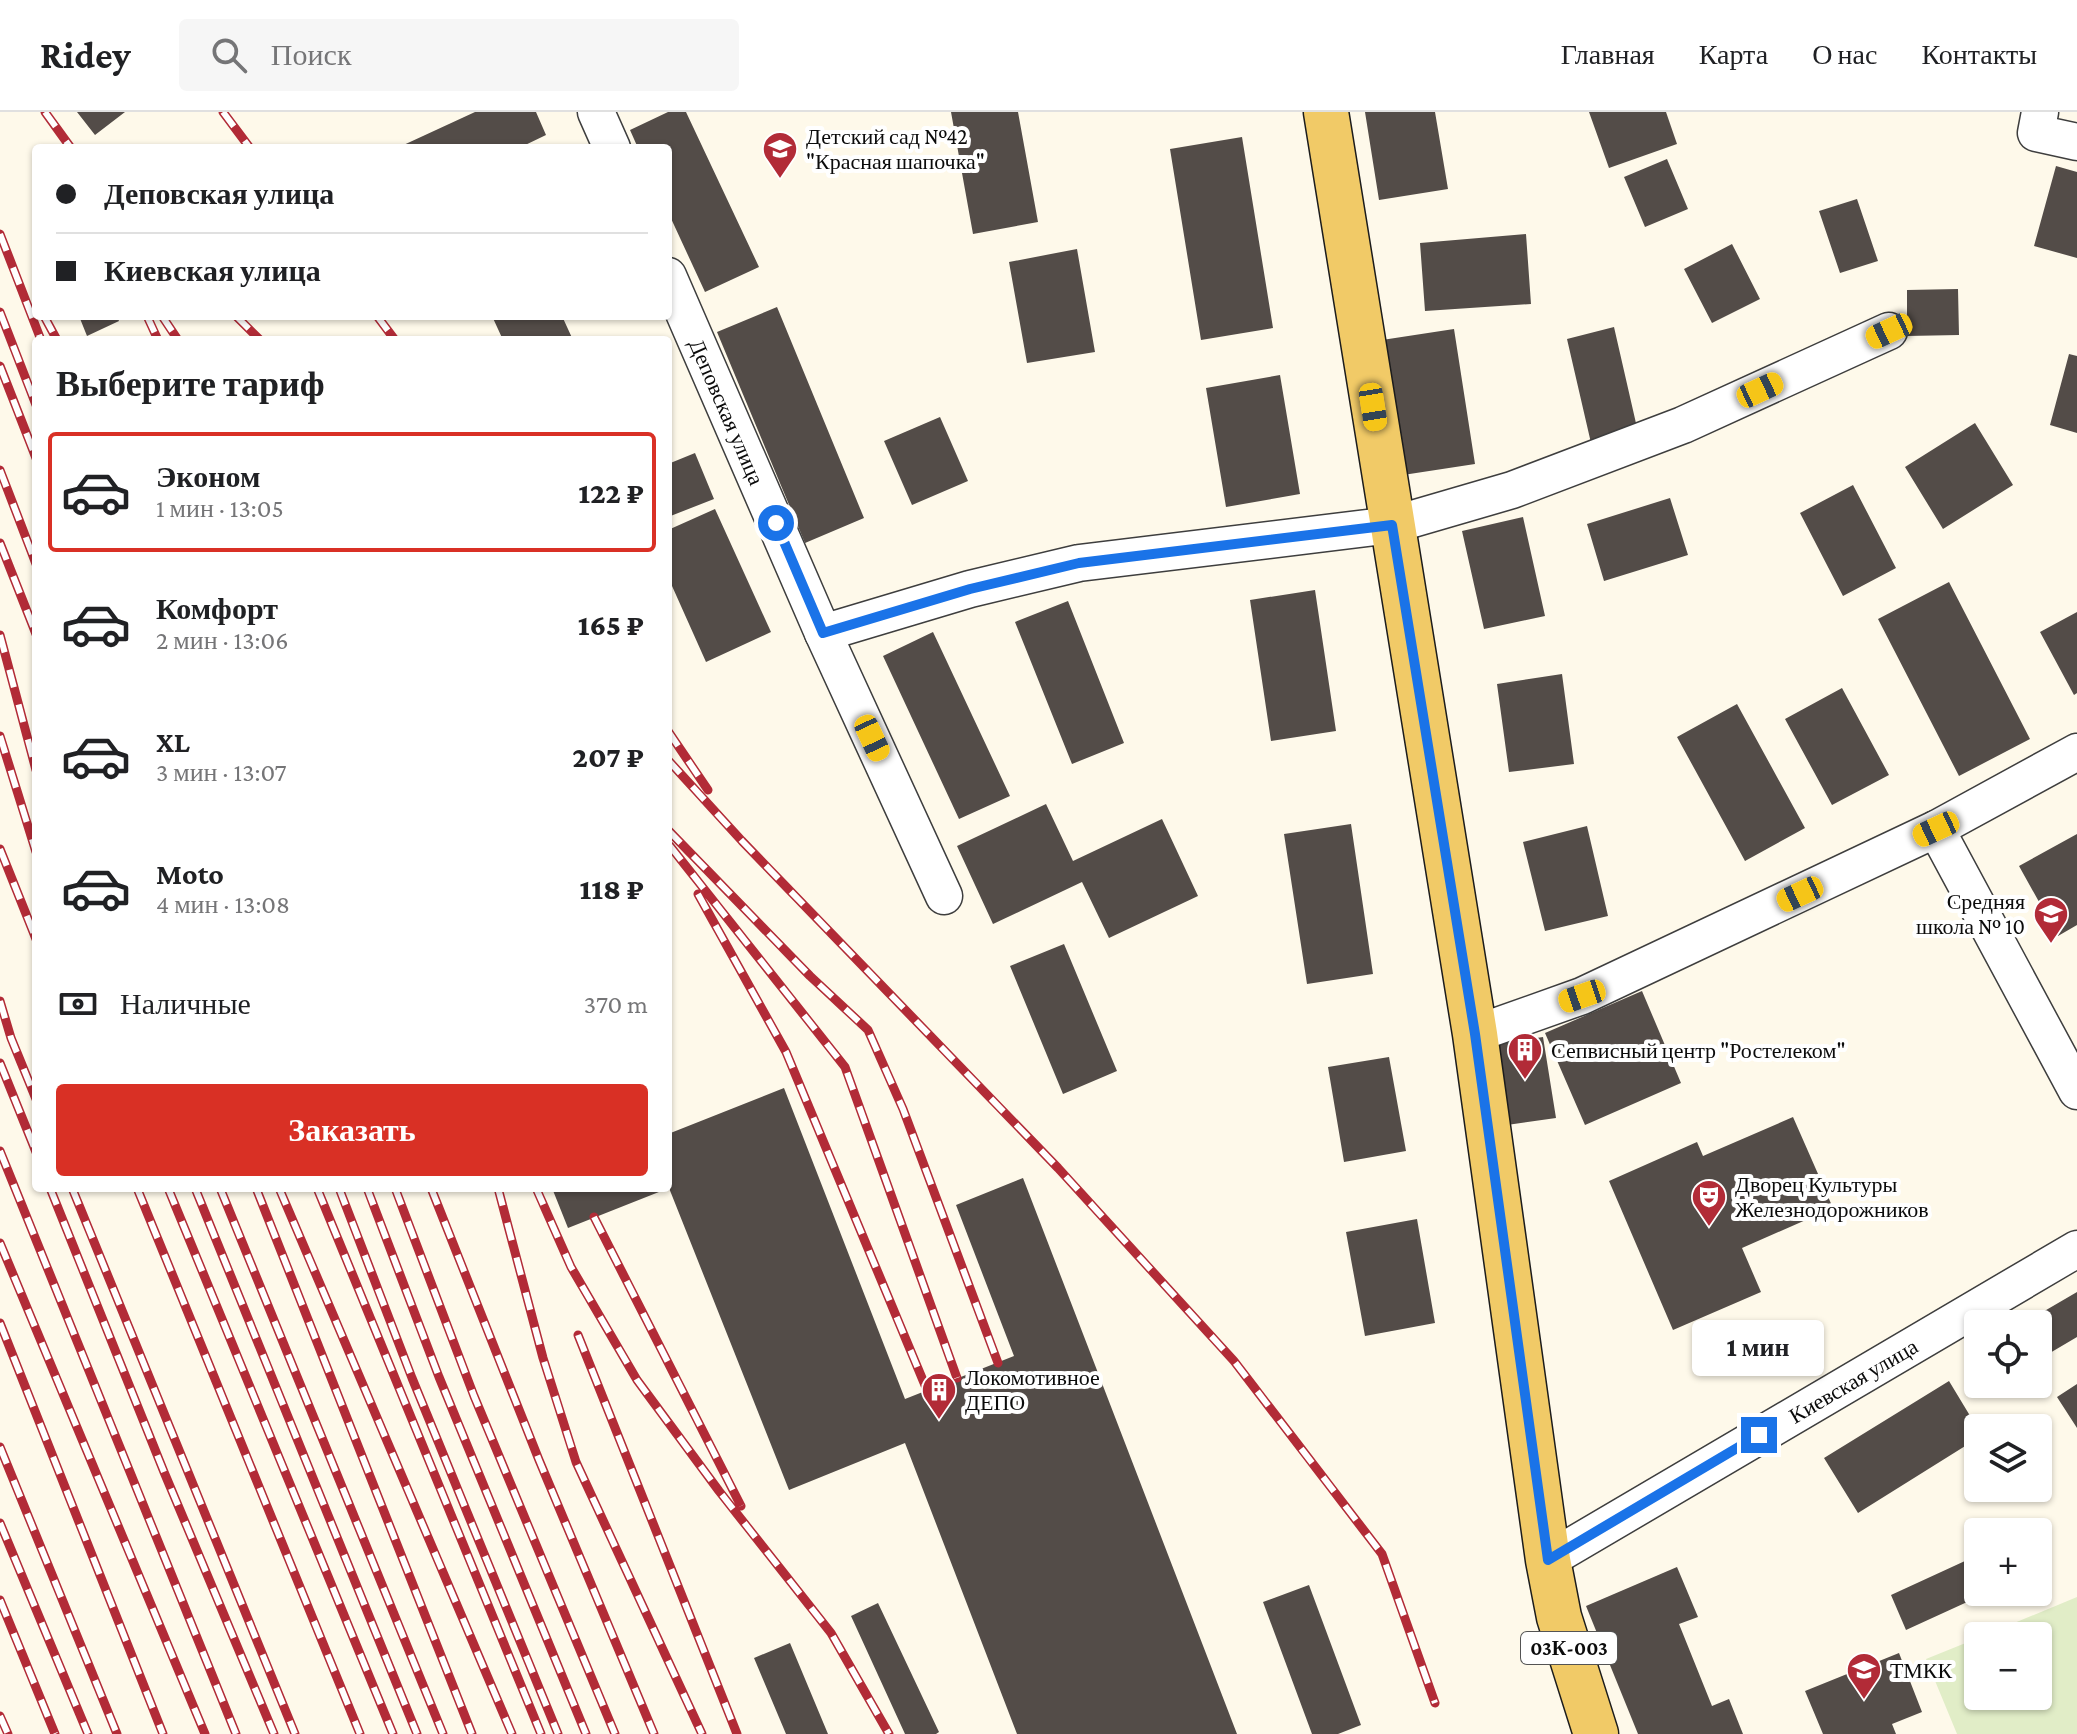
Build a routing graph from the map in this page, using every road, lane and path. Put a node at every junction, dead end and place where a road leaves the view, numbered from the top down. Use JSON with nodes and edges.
{"nodes":[{"id":1,"x":596,"y":112,"type":"edge"},
{"id":2,"x":1326,"y":112,"type":"edge"},
{"id":3,"x":2038,"y":122,"type":"edge"},
{"id":4,"x":2077,"y":142,"type":"edge"},
{"id":5,"x":610,"y":144,"type":"edge"},
{"id":6,"x":672,"y":285,"type":"edge"},
{"id":7,"x":1889,"y":331,"type":"dead end"},
{"id":8,"x":1392,"y":525,"type":"junction"},
{"id":9,"x":823,"y":633,"type":"junction"},
{"id":10,"x":2077,"y":752,"type":"edge"},
{"id":11,"x":1936,"y":829,"type":"junction"},
{"id":12,"x":944,"y":896,"type":"dead end"},
{"id":13,"x":1475,"y":1034,"type":"junction"},
{"id":14,"x":2077,"y":1091,"type":"edge"},
{"id":15,"x":2077,"y":1249,"type":"edge"},
{"id":16,"x":1548,"y":1560,"type":"junction"},
{"id":17,"x":1596,"y":1734,"type":"edge"}],
"edges":[{"from":1,"to":5,"type":"street"},
{"from":2,"to":8,"type":"main road"},
{"from":3,"to":4,"type":"street"},
{"from":6,"to":9,"type":"street","name":"Деповская улица"},
{"from":7,"to":8,"type":"street"},
{"from":8,"to":9,"type":"street"},
{"from":8,"to":13,"type":"main road"},
{"from":9,"to":12,"type":"street","name":"Деповская улица"},
{"from":10,"to":11,"type":"street"},
{"from":11,"to":13,"type":"street"},
{"from":11,"to":14,"type":"street"},
{"from":13,"to":16,"type":"main road"},
{"from":15,"to":16,"type":"street","name":"Киевская улица"},
{"from":16,"to":17,"type":"main road","number":"03К-003"}]}
